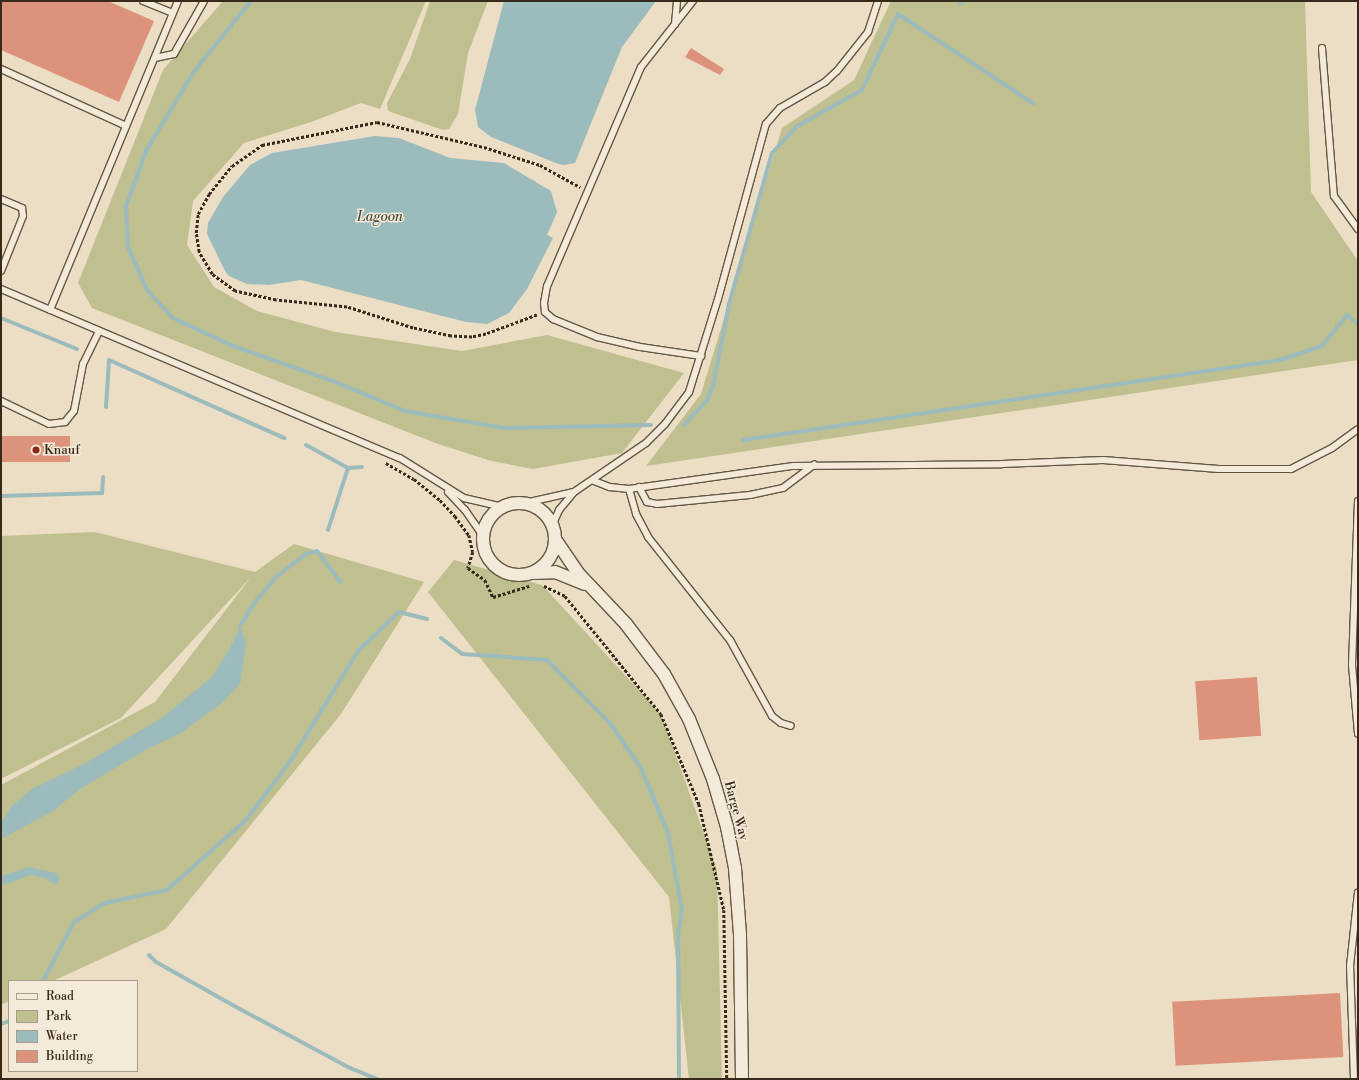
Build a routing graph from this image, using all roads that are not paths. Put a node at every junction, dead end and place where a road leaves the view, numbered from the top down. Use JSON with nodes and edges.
{"nodes":[{"id":1,"x":143,"y":1,"type":"edge"},
{"id":2,"x":178,"y":1,"type":"edge"},
{"id":3,"x":204,"y":1,"type":"edge"},
{"id":4,"x":677,"y":1,"type":"edge"},
{"id":5,"x":694,"y":1,"type":"edge"},
{"id":6,"x":878,"y":1,"type":"edge"},
{"id":7,"x":174,"y":13,"type":"junction"},
{"id":8,"x":675,"y":24,"type":"junction"},
{"id":9,"x":1322,"y":48,"type":"dead end"},
{"id":10,"x":155,"y":58,"type":"junction"},
{"id":11,"x":1,"y":69,"type":"edge"},
{"id":12,"x":126,"y":126,"type":"junction"},
{"id":13,"x":1,"y":199,"type":"edge"},
{"id":14,"x":1358,"y":229,"type":"edge"},
{"id":15,"x":1,"y":272,"type":"edge"},
{"id":16,"x":1,"y":289,"type":"edge"},
{"id":17,"x":50,"y":310,"type":"junction"},
{"id":18,"x":99,"y":331,"type":"junction"},
{"id":19,"x":701,"y":356,"type":"junction"},
{"id":20,"x":1,"y":401,"type":"edge"},
{"id":21,"x":1358,"y":429,"type":"edge"},
{"id":22,"x":814,"y":465,"type":"junction"},
{"id":23,"x":594,"y":481,"type":"junction"},
{"id":24,"x":639,"y":487,"type":"junction"},
{"id":25,"x":445,"y":488,"type":"junction"},
{"id":26,"x":629,"y":489,"type":"junction"},
{"id":27,"x":574,"y":492,"type":"junction"},
{"id":28,"x":1358,"y":501,"type":"edge"},
{"id":29,"x":525,"y":503,"type":"junction"},
{"id":30,"x":502,"y":507,"type":"junction"},
{"id":31,"x":552,"y":526,"type":"junction"},
{"id":32,"x":483,"y":536,"type":"junction"},
{"id":33,"x":555,"y":539,"type":"junction"},
{"id":34,"x":529,"y":573,"type":"junction"},
{"id":35,"x":591,"y":588,"type":"junction"},
{"id":36,"x":791,"y":726,"type":"dead end"},
{"id":37,"x":1358,"y":734,"type":"edge"},
{"id":38,"x":1358,"y":892,"type":"edge"},
{"id":39,"x":742,"y":1079,"type":"edge"},
{"id":40,"x":1354,"y":1079,"type":"edge"}],
"edges":[{"from":1,"to":7,"type":"lane"},
{"from":2,"to":7,"type":"lane"},
{"from":3,"to":10,"type":"lane"},
{"from":4,"to":8,"type":"lane"},
{"from":5,"to":8,"type":"lane"},
{"from":6,"to":19,"type":"lane"},
{"from":7,"to":10,"type":"lane"},
{"from":8,"to":19,"type":"lane"},
{"from":9,"to":14,"type":"lane"},
{"from":10,"to":12,"type":"lane"},
{"from":11,"to":12,"type":"lane"},
{"from":12,"to":17,"type":"lane"},
{"from":13,"to":15,"type":"lane"},
{"from":16,"to":17,"type":"lane"},
{"from":17,"to":18,"type":"lane"},
{"from":18,"to":20,"type":"lane"},
{"from":18,"to":25,"type":"lane"},
{"from":19,"to":23,"type":"lane"},
{"from":21,"to":22,"type":"lane"},
{"from":22,"to":24,"type":"lane"},
{"from":22,"to":24,"type":"lane"},
{"from":23,"to":26,"type":"lane"},
{"from":23,"to":27,"type":"lane"},
{"from":24,"to":26,"type":"lane"},
{"from":25,"to":30,"type":"lane"},
{"from":25,"to":32,"type":"lane"},
{"from":26,"to":36,"type":"lane"},
{"from":27,"to":29,"type":"lane"},
{"from":27,"to":31,"type":"lane"},
{"from":28,"to":37,"type":"lane"},
{"from":29,"to":30,"type":"street"},
{"from":29,"to":31,"type":"street"},
{"from":30,"to":32,"type":"street"},
{"from":31,"to":33,"type":"street"},
{"from":32,"to":34,"type":"street"},
{"from":33,"to":34,"type":"street"},
{"from":33,"to":35,"type":"street","name":"Barge Way"},
{"from":34,"to":35,"type":"street","name":"Barge Way"},
{"from":35,"to":39,"type":"street","name":"Barge Way"},
{"from":38,"to":40,"type":"lane"}]}
